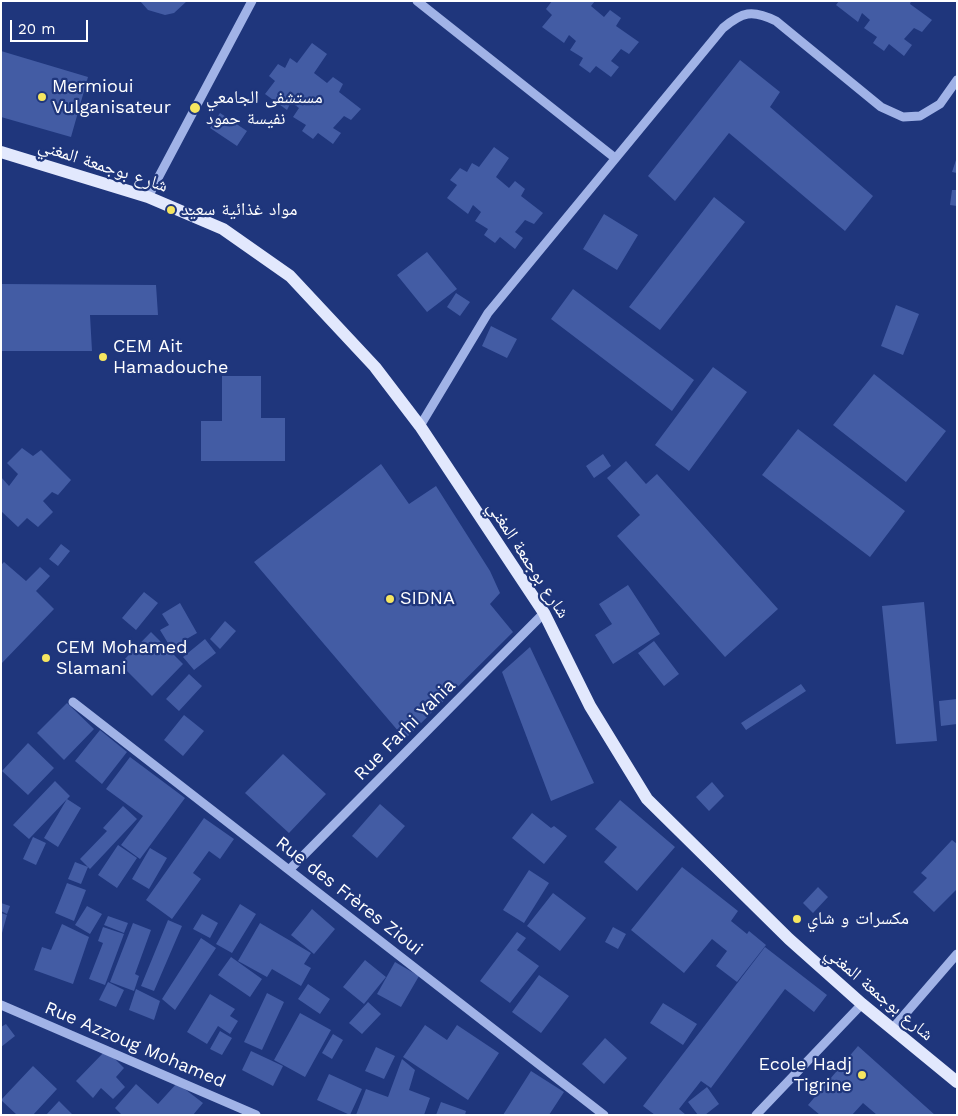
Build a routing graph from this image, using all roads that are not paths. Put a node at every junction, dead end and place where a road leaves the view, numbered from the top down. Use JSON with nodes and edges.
{"nodes":[{"id":1,"x":252,"y":1,"type":"edge"},
{"id":2,"x":417,"y":1,"type":"edge"},
{"id":3,"x":957,"y":80,"type":"edge"},
{"id":4,"x":1,"y":152,"type":"edge"},
{"id":5,"x":615,"y":158,"type":"junction"},
{"id":6,"x":148,"y":197,"type":"junction"},
{"id":7,"x":420,"y":426,"type":"junction"},
{"id":8,"x":544,"y":613,"type":"junction"},
{"id":9,"x":73,"y":702,"type":"dead end"},
{"id":10,"x":289,"y":870,"type":"junction"},
{"id":11,"x":957,"y":954,"type":"edge"},
{"id":12,"x":862,"y":1004,"type":"junction"},
{"id":13,"x":1,"y":1005,"type":"edge"},
{"id":14,"x":893,"y":1028,"type":"junction"},
{"id":15,"x":957,"y":1082,"type":"edge"},
{"id":16,"x":256,"y":1115,"type":"edge"},
{"id":17,"x":604,"y":1115,"type":"edge"},
{"id":18,"x":756,"y":1115,"type":"edge"}],
"edges":[{"from":1,"to":6,"type":"street"},
{"from":2,"to":5,"type":"street"},
{"from":3,"to":5,"type":"street"},
{"from":4,"to":6,"type":"main road","name":"شارع بوجمعة المغني"},
{"from":5,"to":7,"type":"street"},
{"from":6,"to":7,"type":"main road","name":"شارع بوجمعة المغني"},
{"from":7,"to":8,"type":"main road","name":"شارع بوجمعة المغني"},
{"from":8,"to":10,"type":"street","name":"Rue Farhi Yahia"},
{"from":8,"to":12,"type":"main road","name":"شارع بوجمعة المغني"},
{"from":9,"to":10,"type":"street","name":"Rue des Frères Zioui"},
{"from":10,"to":17,"type":"street","name":"Rue des Frères Zioui"},
{"from":11,"to":14,"type":"street"},
{"from":12,"to":14,"type":"main road","name":"شارع بوجمعة المغني"},
{"from":12,"to":18,"type":"street"},
{"from":13,"to":16,"type":"street","name":"Rue Azzoug Mohamed"},
{"from":14,"to":15,"type":"main road","name":"شارع بوجمعة المغني"}]}
